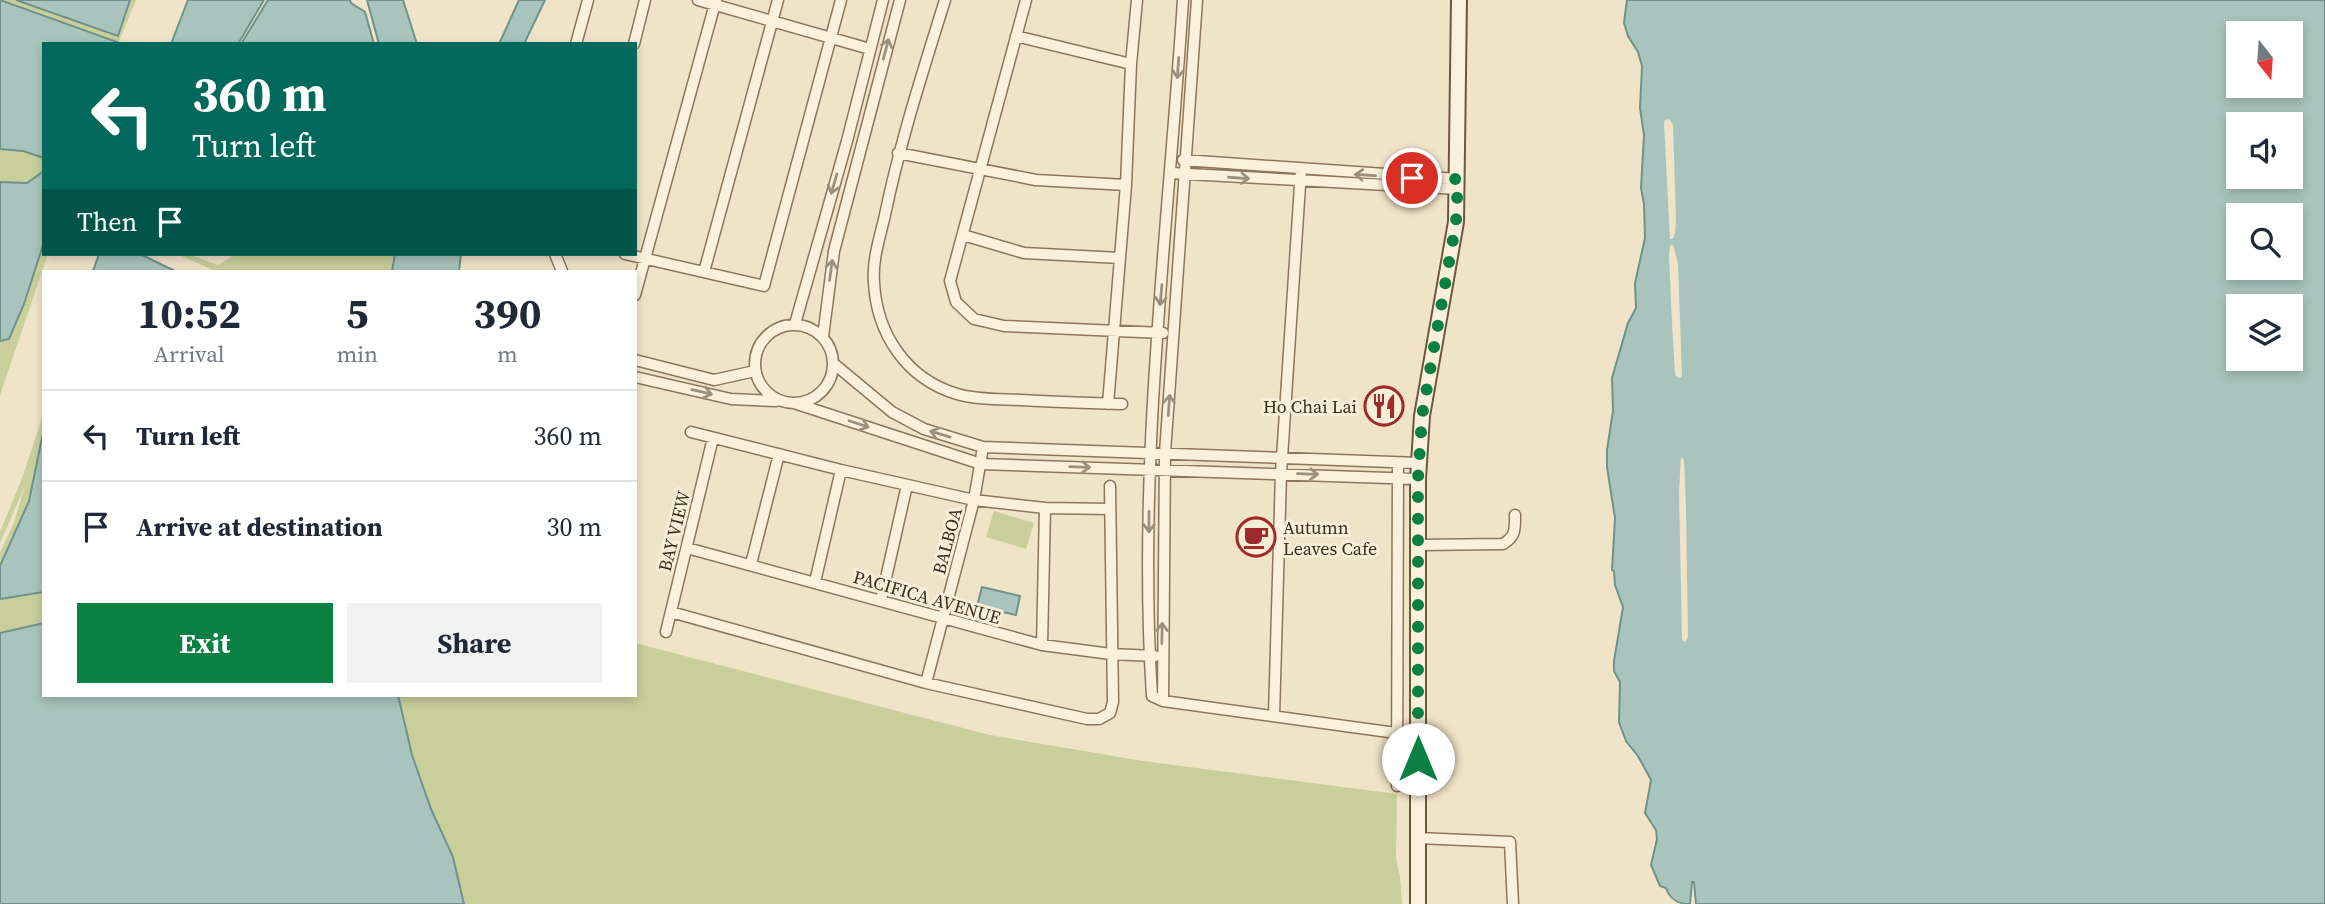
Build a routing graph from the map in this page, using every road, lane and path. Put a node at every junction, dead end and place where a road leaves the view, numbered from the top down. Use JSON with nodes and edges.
{"nodes":[{"id":1,"x":588,"y":0,"type":"edge"},
{"id":2,"x":645,"y":0,"type":"edge"},
{"id":3,"x":698,"y":0,"type":"edge"},
{"id":4,"x":778,"y":0,"type":"edge"},
{"id":5,"x":841,"y":0,"type":"edge"},
{"id":6,"x":883,"y":0,"type":"edge"},
{"id":7,"x":900,"y":0,"type":"edge"},
{"id":8,"x":945,"y":0,"type":"edge"},
{"id":9,"x":1026,"y":0,"type":"edge"},
{"id":10,"x":1137,"y":0,"type":"edge"},
{"id":11,"x":1183,"y":0,"type":"edge"},
{"id":12,"x":1197,"y":0,"type":"edge"},
{"id":13,"x":1459,"y":0,"type":"edge"},
{"id":14,"x":716,"y":2,"type":"edge"},
{"id":15,"x":772,"y":21,"type":"junction"},
{"id":16,"x":1016,"y":36,"type":"junction"},
{"id":17,"x":831,"y":38,"type":"junction"},
{"id":18,"x":577,"y":42,"type":"edge"},
{"id":19,"x":634,"y":42,"type":"edge"},
{"id":20,"x":870,"y":49,"type":"junction"},
{"id":21,"x":1131,"y":64,"type":"junction"},
{"id":22,"x":847,"y":141,"type":"junction"},
{"id":23,"x":861,"y":144,"type":"junction"},
{"id":24,"x":898,"y":153,"type":"junction"},
{"id":25,"x":1172,"y":160,"type":"junction"},
{"id":26,"x":1187,"y":161,"type":"junction"},
{"id":27,"x":980,"y":167,"type":"junction"},
{"id":28,"x":1301,"y":170,"type":"junction"},
{"id":29,"x":1171,"y":173,"type":"junction"},
{"id":30,"x":1186,"y":174,"type":"junction"},
{"id":31,"x":1300,"y":182,"type":"junction"},
{"id":32,"x":1458,"y":184,"type":"junction"},
{"id":33,"x":1126,"y":185,"type":"junction"},
{"id":34,"x":962,"y":235,"type":"junction"},
{"id":35,"x":635,"y":256,"type":"edge"},
{"id":36,"x":645,"y":258,"type":"junction"},
{"id":37,"x":1120,"y":258,"type":"junction"},
{"id":38,"x":704,"y":272,"type":"junction"},
{"id":39,"x":637,"y":288,"type":"edge"},
{"id":40,"x":794,"y":324,"type":"junction"},
{"id":41,"x":1115,"y":331,"type":"junction"},
{"id":42,"x":1158,"y":333,"type":"junction"},
{"id":43,"x":1174,"y":334,"type":"junction"},
{"id":44,"x":823,"y":337,"type":"junction"},
{"id":45,"x":637,"y":361,"type":"edge"},
{"id":46,"x":834,"y":363,"type":"junction"},
{"id":47,"x":755,"y":371,"type":"junction"},
{"id":48,"x":637,"y":377,"type":"edge"},
{"id":49,"x":780,"y":401,"type":"junction"},
{"id":50,"x":794,"y":403,"type":"junction"},
{"id":51,"x":1108,"y":404,"type":"junction"},
{"id":52,"x":1122,"y":404,"type":"dead end"},
{"id":53,"x":691,"y":432,"type":"dead end"},
{"id":54,"x":713,"y":438,"type":"junction"},
{"id":55,"x":983,"y":447,"type":"junction"},
{"id":56,"x":779,"y":453,"type":"junction"},
{"id":57,"x":1149,"y":453,"type":"junction"},
{"id":58,"x":1165,"y":453,"type":"junction"},
{"id":59,"x":1283,"y":457,"type":"junction"},
{"id":60,"x":1398,"y":463,"type":"junction"},
{"id":61,"x":1419,"y":463,"type":"junction"},
{"id":62,"x":981,"y":464,"type":"junction"},
{"id":63,"x":1149,"y":469,"type":"junction"},
{"id":64,"x":1165,"y":469,"type":"junction"},
{"id":65,"x":841,"y":470,"type":"junction"},
{"id":66,"x":1281,"y":473,"type":"junction"},
{"id":67,"x":1398,"y":478,"type":"junction"},
{"id":68,"x":1418,"y":479,"type":"junction"},
{"id":69,"x":907,"y":485,"type":"junction"},
{"id":70,"x":1111,"y":486,"type":"dead end"},
{"id":71,"x":974,"y":500,"type":"junction"},
{"id":72,"x":1045,"y":508,"type":"junction"},
{"id":73,"x":1110,"y":509,"type":"junction"},
{"id":74,"x":1515,"y":515,"type":"dead end"},
{"id":75,"x":1417,"y":545,"type":"junction"},
{"id":76,"x":687,"y":548,"type":"junction"},
{"id":77,"x":751,"y":564,"type":"junction"},
{"id":78,"x":815,"y":582,"type":"junction"},
{"id":79,"x":881,"y":600,"type":"junction"},
{"id":80,"x":671,"y":612,"type":"junction"},
{"id":81,"x":942,"y":618,"type":"junction"},
{"id":82,"x":666,"y":632,"type":"dead end"},
{"id":83,"x":1042,"y":645,"type":"junction"},
{"id":84,"x":1111,"y":654,"type":"junction"},
{"id":85,"x":1150,"y":656,"type":"junction"},
{"id":86,"x":1162,"y":656,"type":"junction"},
{"id":87,"x":926,"y":683,"type":"junction"},
{"id":88,"x":1163,"y":701,"type":"junction"},
{"id":89,"x":1274,"y":716,"type":"junction"},
{"id":90,"x":1396,"y":733,"type":"junction"},
{"id":91,"x":1418,"y":733,"type":"junction"},
{"id":92,"x":1397,"y":786,"type":"dead end"},
{"id":93,"x":1418,"y":838,"type":"junction"},
{"id":94,"x":1418,"y":904,"type":"edge"},
{"id":95,"x":1513,"y":904,"type":"edge"}],
"edges":[{"from":1,"to":18,"type":"street"},
{"from":2,"to":19,"type":"street"},
{"from":3,"to":14,"type":"street"},
{"from":4,"to":15,"type":"street"},
{"from":5,"to":17,"type":"street"},
{"from":6,"to":20,"type":"street"},
{"from":23,"to":7,"type":"street","one_way":true},
{"from":8,"to":24,"type":"street"},
{"from":9,"to":16,"type":"street"},
{"from":10,"to":21,"type":"street"},
{"from":11,"to":25,"type":"street","one_way":true},
{"from":12,"to":26,"type":"street"},
{"from":13,"to":32,"type":"main road"},
{"from":14,"to":15,"type":"street"},
{"from":14,"to":36,"type":"street"},
{"from":15,"to":17,"type":"street"},
{"from":15,"to":38,"type":"street"},
{"from":16,"to":21,"type":"street"},
{"from":16,"to":27,"type":"street"},
{"from":17,"to":20,"type":"street"},
{"from":17,"to":38,"type":"street"},
{"from":20,"to":22,"type":"street"},
{"from":21,"to":33,"type":"street"},
{"from":22,"to":23,"type":"street"},
{"from":22,"to":40,"type":"street","one_way":true},
{"from":44,"to":23,"type":"street","one_way":true},
{"from":24,"to":27,"type":"street"},
{"from":24,"to":51,"type":"street"},
{"from":25,"to":26,"type":"street"},
{"from":25,"to":29,"type":"street"},
{"from":26,"to":28,"type":"street"},
{"from":26,"to":30,"type":"street"},
{"from":27,"to":33,"type":"street"},
{"from":27,"to":34,"type":"street"},
{"from":28,"to":31,"type":"street"},
{"from":32,"to":28,"type":"street","one_way":true},
{"from":29,"to":30,"type":"street"},
{"from":29,"to":42,"type":"street","one_way":true},
{"from":30,"to":31,"type":"street","one_way":true},
{"from":30,"to":43,"type":"street"},
{"from":31,"to":32,"type":"street"},
{"from":31,"to":59,"type":"street"},
{"from":32,"to":61,"type":"main road"},
{"from":33,"to":37,"type":"street"},
{"from":34,"to":37,"type":"street"},
{"from":34,"to":41,"type":"street"},
{"from":35,"to":36,"type":"street"},
{"from":36,"to":38,"type":"street"},
{"from":36,"to":39,"type":"street"},
{"from":37,"to":41,"type":"street"},
{"from":40,"to":44,"type":"street"},
{"from":40,"to":47,"type":"street"},
{"from":41,"to":42,"type":"street"},
{"from":41,"to":51,"type":"street"},
{"from":42,"to":43,"type":"street"},
{"from":42,"to":57,"type":"street"},
{"from":58,"to":43,"type":"street","one_way":true},
{"from":44,"to":46,"type":"street"},
{"from":45,"to":47,"type":"street"},
{"from":46,"to":50,"type":"street"},
{"from":55,"to":46,"type":"street","one_way":true},
{"from":47,"to":49,"type":"street"},
{"from":48,"to":49,"type":"street","one_way":true},
{"from":49,"to":50,"type":"street"},
{"from":50,"to":62,"type":"street","one_way":true},
{"from":51,"to":52,"type":"street"},
{"from":53,"to":54,"type":"street"},
{"from":54,"to":56,"type":"street"},
{"from":54,"to":76,"type":"street","name":"BAY VIEW"},
{"from":55,"to":57,"type":"street"},
{"from":55,"to":62,"type":"street","name":"BALBOA"},
{"from":56,"to":65,"type":"street"},
{"from":56,"to":77,"type":"street"},
{"from":57,"to":58,"type":"street"},
{"from":57,"to":63,"type":"street"},
{"from":58,"to":59,"type":"street"},
{"from":58,"to":64,"type":"street"},
{"from":59,"to":60,"type":"street"},
{"from":59,"to":66,"type":"street"},
{"from":60,"to":61,"type":"street"},
{"from":60,"to":67,"type":"street"},
{"from":61,"to":68,"type":"main road"},
{"from":62,"to":63,"type":"street","one_way":true},
{"from":62,"to":71,"type":"street","name":"BALBOA"},
{"from":63,"to":64,"type":"street"},
{"from":63,"to":85,"type":"street","one_way":true},
{"from":64,"to":66,"type":"street"},
{"from":86,"to":64,"type":"street","one_way":true},
{"from":65,"to":69,"type":"street"},
{"from":65,"to":78,"type":"street"},
{"from":66,"to":67,"type":"street","one_way":true},
{"from":66,"to":89,"type":"street"},
{"from":67,"to":68,"type":"street"},
{"from":67,"to":90,"type":"street"},
{"from":68,"to":75,"type":"main road"},
{"from":69,"to":71,"type":"street"},
{"from":69,"to":79,"type":"street"},
{"from":70,"to":73,"type":"street"},
{"from":71,"to":72,"type":"street"},
{"from":71,"to":81,"type":"street","name":"BALBOA"},
{"from":72,"to":73,"type":"street"},
{"from":72,"to":83,"type":"street"},
{"from":73,"to":84,"type":"street"},
{"from":74,"to":75,"type":"street"},
{"from":75,"to":91,"type":"main road"},
{"from":76,"to":77,"type":"street","name":"PACIFICA AVENUE"},
{"from":76,"to":80,"type":"street","name":"BAY VIEW"},
{"from":77,"to":78,"type":"street","name":"PACIFICA AVENUE"},
{"from":78,"to":79,"type":"street","name":"PACIFICA AVENUE"},
{"from":79,"to":81,"type":"street","name":"PACIFICA AVENUE"},
{"from":80,"to":82,"type":"street","name":"BAY VIEW"},
{"from":80,"to":87,"type":"street"},
{"from":81,"to":83,"type":"street","name":"PACIFICA AVENUE"},
{"from":81,"to":87,"type":"street","name":"BALBOA"},
{"from":83,"to":84,"type":"street","name":"PACIFICA AVENUE"},
{"from":84,"to":85,"type":"street","name":"PACIFICA AVENUE"},
{"from":84,"to":87,"type":"street"},
{"from":85,"to":86,"type":"street","name":"PACIFICA AVENUE"},
{"from":85,"to":88,"type":"street"},
{"from":86,"to":88,"type":"street"},
{"from":88,"to":89,"type":"street"},
{"from":89,"to":90,"type":"street"},
{"from":90,"to":91,"type":"street"},
{"from":90,"to":92,"type":"street"},
{"from":91,"to":93,"type":"main road"},
{"from":93,"to":94,"type":"main road"},
{"from":93,"to":95,"type":"street"}]}
